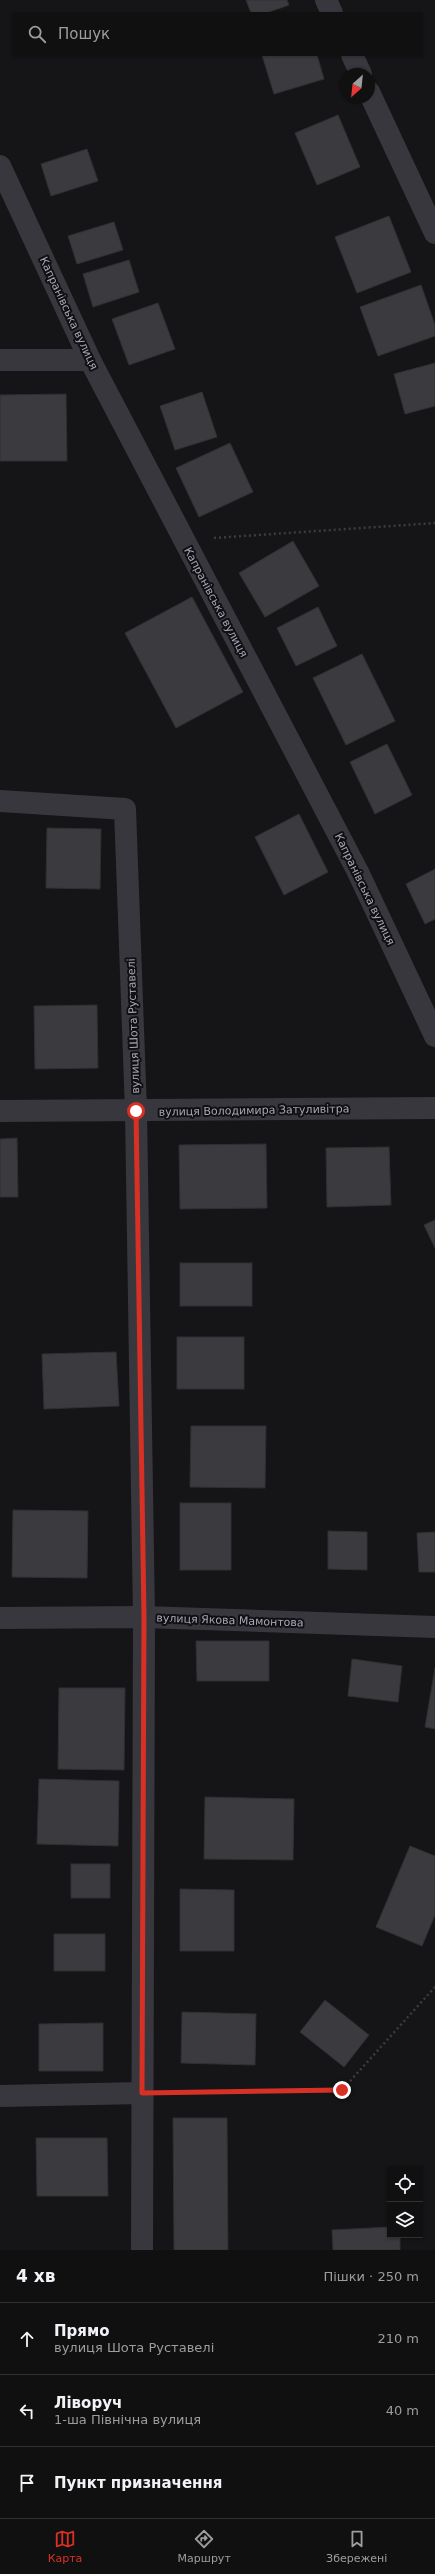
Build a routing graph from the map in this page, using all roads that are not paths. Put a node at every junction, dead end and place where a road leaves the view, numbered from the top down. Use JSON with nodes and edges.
{"nodes":[{"id":1,"x":326,"y":0,"type":"edge"},
{"id":2,"x":332,"y":12,"type":"edge"},
{"id":3,"x":352,"y":56,"type":"edge"},
{"id":4,"x":358,"y":68,"type":"edge"},
{"id":5,"x":375,"y":104,"type":"edge"},
{"id":6,"x":0,"y":166,"type":"edge"},
{"id":7,"x":435,"y":233,"type":"edge"},
{"id":8,"x":0,"y":360,"type":"edge"},
{"id":9,"x":90,"y":360,"type":"junction"},
{"id":10,"x":0,"y":801,"type":"edge"},
{"id":11,"x":435,"y":1036,"type":"edge"},
{"id":12,"x":435,"y":1108,"type":"edge"},
{"id":13,"x":0,"y":1111,"type":"edge"},
{"id":14,"x":136,"y":1111,"type":"junction"},
{"id":15,"x":144,"y":1617,"type":"junction"},
{"id":16,"x":0,"y":1618,"type":"edge"},
{"id":17,"x":435,"y":1627,"type":"edge"},
{"id":18,"x":142,"y":2093,"type":"junction"},
{"id":19,"x":0,"y":2096,"type":"edge"},
{"id":20,"x":142,"y":2250,"type":"edge"}],
"edges":[{"from":1,"to":2,"type":"street"},
{"from":3,"to":4,"type":"street"},
{"from":5,"to":7,"type":"street"},
{"from":6,"to":9,"type":"street","name":"Капранівська вулиця"},
{"from":8,"to":9,"type":"street"},
{"from":9,"to":11,"type":"street","name":"Капранівська вулиця"},
{"from":10,"to":14,"type":"street","name":"вулиця Шота Руставелі"},
{"from":12,"to":14,"type":"street","name":"вулиця Володимира Затуливітра"},
{"from":13,"to":14,"type":"street","name":"вулиця Володимира Затуливітра"},
{"from":14,"to":15,"type":"street","name":"вулиця Шота Руставелі"},
{"from":15,"to":16,"type":"street","name":"вулиця Якова Мамонтова"},
{"from":15,"to":17,"type":"street","name":"вулиця Якова Мамонтова"},
{"from":15,"to":18,"type":"street","name":"вулиця Шота Руставелі"},
{"from":18,"to":19,"type":"street"},
{"from":18,"to":20,"type":"street","name":"вулиця Шота Руставелі"}]}
